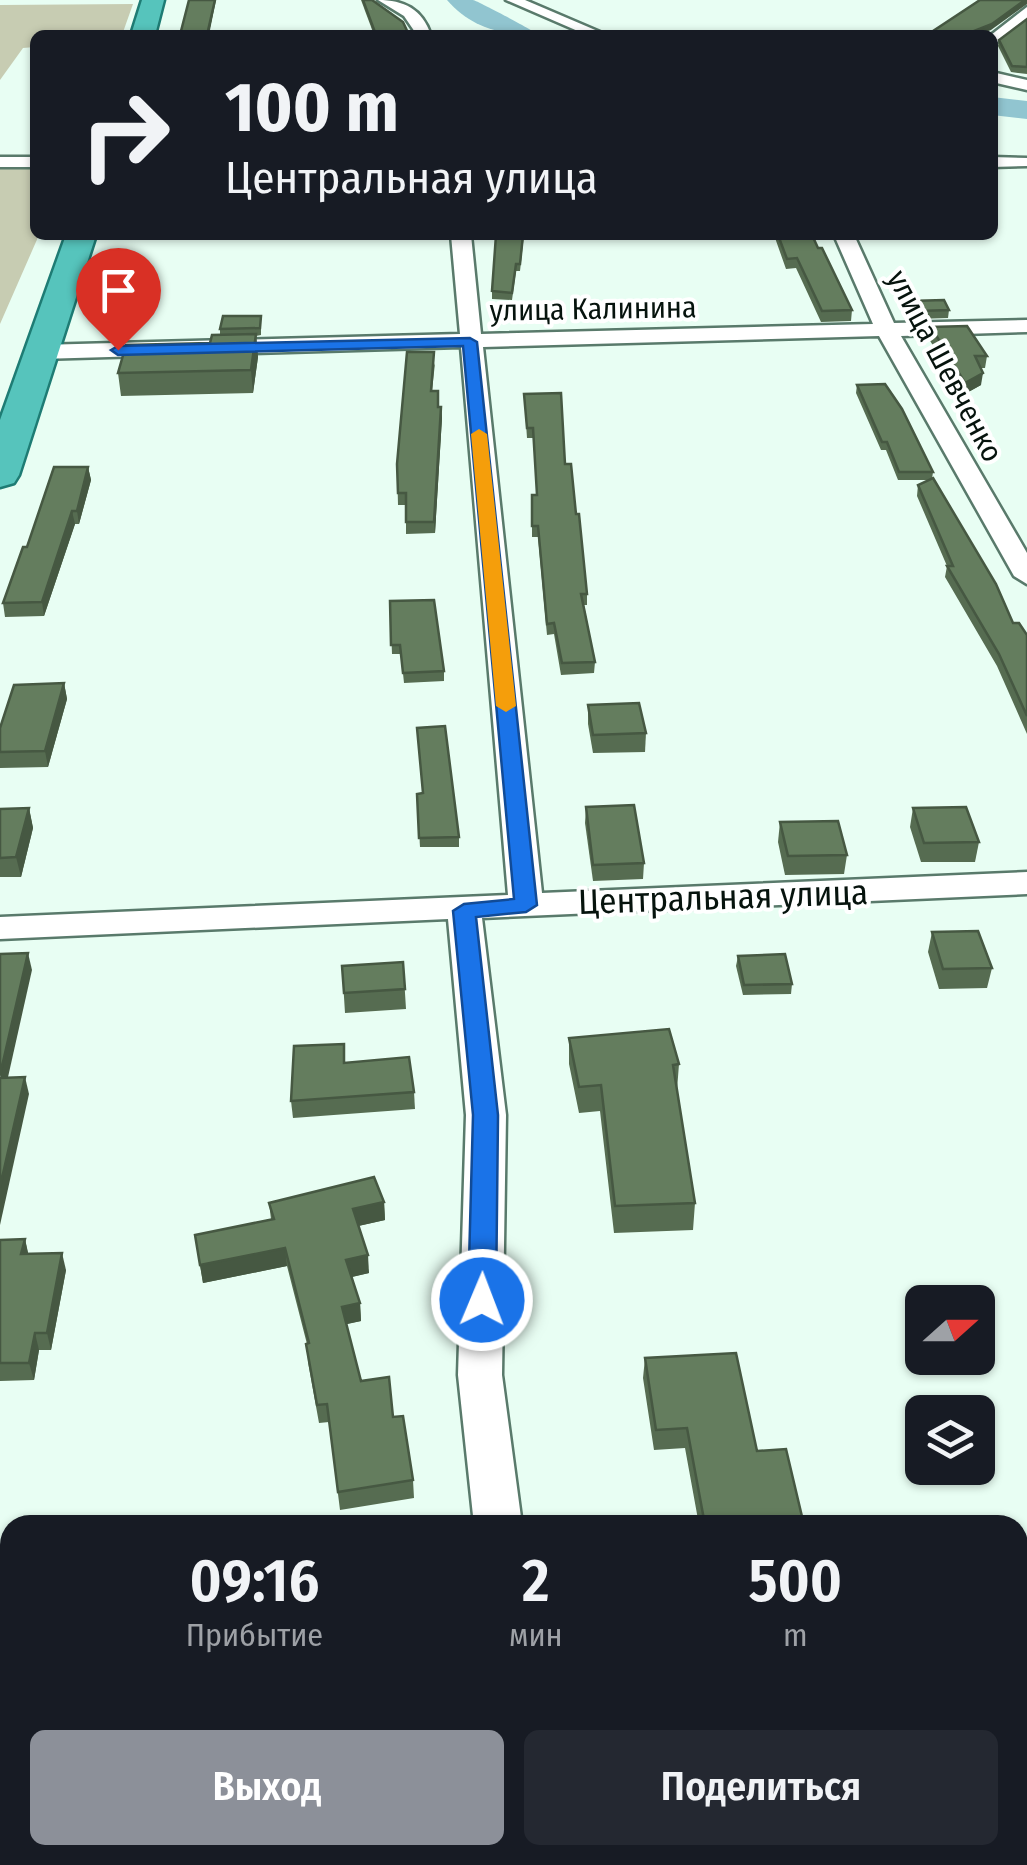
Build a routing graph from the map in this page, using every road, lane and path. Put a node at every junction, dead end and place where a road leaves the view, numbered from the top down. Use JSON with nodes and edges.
{"nodes":[{"id":1,"x":154,"y":0,"type":"edge"},
{"id":2,"x":386,"y":0,"type":"edge"},
{"id":3,"x":514,"y":0,"type":"edge"},
{"id":4,"x":1027,"y":11,"type":"edge"},
{"id":5,"x":145,"y":30,"type":"edge"},
{"id":6,"x":423,"y":30,"type":"edge"},
{"id":7,"x":588,"y":30,"type":"edge"},
{"id":8,"x":998,"y":37,"type":"edge"},
{"id":9,"x":998,"y":78,"type":"edge"},
{"id":10,"x":1027,"y":85,"type":"edge"},
{"id":11,"x":0,"y":162,"type":"edge"},
{"id":12,"x":30,"y":162,"type":"edge"},
{"id":13,"x":998,"y":162,"type":"edge"},
{"id":14,"x":1021,"y":162,"type":"dead end"},
{"id":15,"x":79,"y":240,"type":"edge"},
{"id":16,"x":461,"y":240,"type":"edge"},
{"id":17,"x":846,"y":240,"type":"edge"},
{"id":18,"x":1027,"y":326,"type":"edge"},
{"id":19,"x":887,"y":331,"type":"junction"},
{"id":20,"x":470,"y":342,"type":"junction"},
{"id":21,"x":40,"y":352,"type":"junction"},
{"id":22,"x":0,"y":475,"type":"edge"},
{"id":23,"x":1027,"y":576,"type":"edge"},
{"id":24,"x":1027,"y":884,"type":"edge"},
{"id":25,"x":526,"y":905,"type":"junction"},
{"id":26,"x":464,"y":911,"type":"junction"},
{"id":27,"x":0,"y":928,"type":"edge"},
{"id":28,"x":497,"y":1515,"type":"edge"}],
"edges":[{"from":1,"to":5,"type":"highway"},
{"from":2,"to":6,"type":"street"},
{"from":3,"to":7,"type":"street"},
{"from":4,"to":8,"type":"street"},
{"from":9,"to":10,"type":"street"},
{"from":11,"to":12,"type":"street"},
{"from":13,"to":14,"type":"street"},
{"from":15,"to":21,"type":"highway"},
{"from":16,"to":20,"type":"street"},
{"from":17,"to":19,"type":"street","name":"улица Шевченко"},
{"from":18,"to":19,"type":"street","name":"улица Калинина"},
{"from":19,"to":20,"type":"street","name":"улица Калинина"},
{"from":19,"to":23,"type":"street","name":"улица Шевченко"},
{"from":20,"to":21,"type":"street","name":"улица Калинина"},
{"from":20,"to":25,"type":"street"},
{"from":21,"to":22,"type":"highway"},
{"from":24,"to":25,"type":"street","name":"Центральная улица"},
{"from":25,"to":26,"type":"street","name":"Центральная улица"},
{"from":26,"to":27,"type":"street","name":"Центральная улица"},
{"from":26,"to":28,"type":"street"}]}
